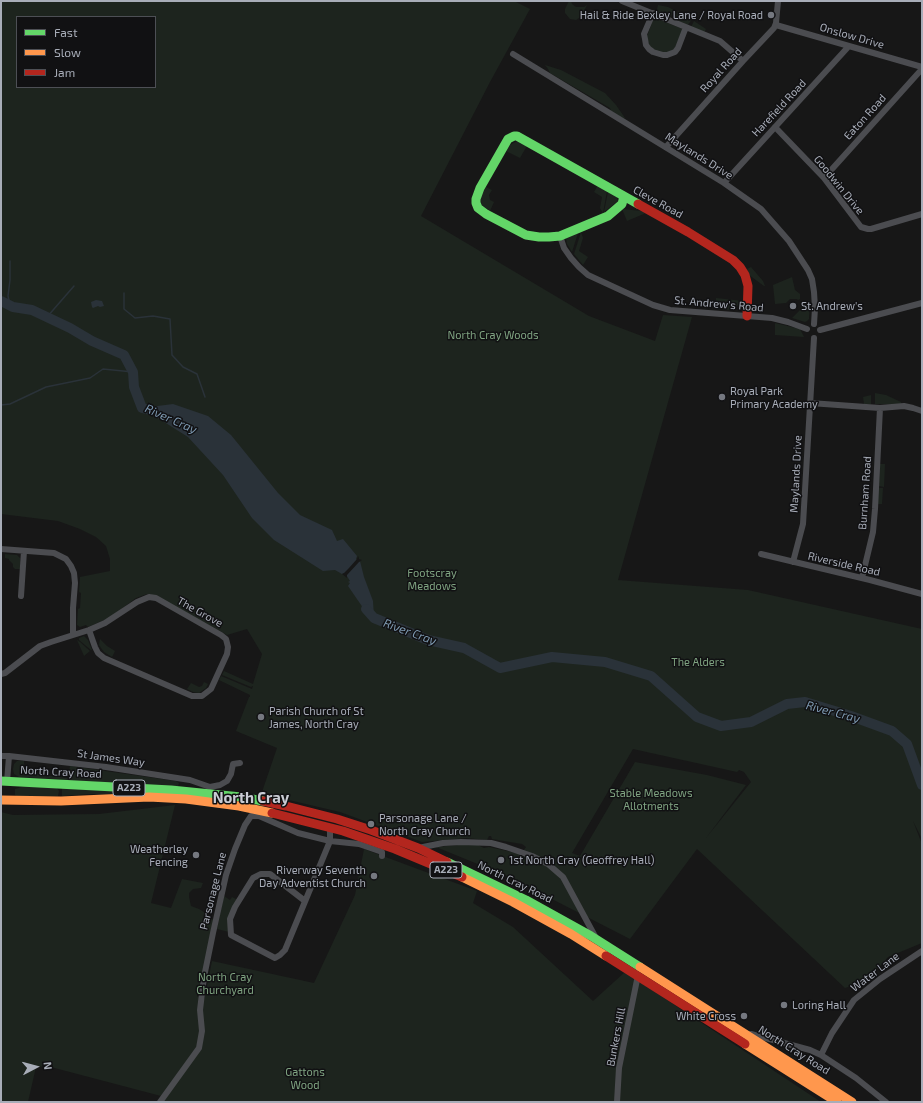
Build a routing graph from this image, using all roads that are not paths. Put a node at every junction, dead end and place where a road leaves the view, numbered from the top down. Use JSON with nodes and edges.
{"nodes":[{"id":1,"x":622,"y":1,"type":"edge"},
{"id":2,"x":778,"y":1,"type":"edge"},
{"id":3,"x":653,"y":14,"type":"junction"},
{"id":4,"x":776,"y":25,"type":"junction"},
{"id":5,"x":686,"y":27,"type":"junction"},
{"id":6,"x":849,"y":46,"type":"junction"},
{"id":7,"x":513,"y":54,"type":"dead end"},
{"id":8,"x":743,"y":61,"type":"junction"},
{"id":9,"x":922,"y":68,"type":"edge"},
{"id":10,"x":775,"y":127,"type":"junction"},
{"id":11,"x":666,"y":147,"type":"junction"},
{"id":12,"x":824,"y":178,"type":"junction"},
{"id":13,"x":724,"y":183,"type":"junction"},
{"id":14,"x":624,"y":196,"type":"junction"},
{"id":15,"x":922,"y":214,"type":"edge"},
{"id":16,"x":560,"y":236,"type":"junction"},
{"id":17,"x":922,"y":303,"type":"edge"},
{"id":18,"x":747,"y":316,"type":"junction"},
{"id":19,"x":814,"y":324,"type":"junction"},
{"id":20,"x":807,"y":328,"type":"junction"},
{"id":21,"x":820,"y":330,"type":"junction"},
{"id":22,"x":814,"y":338,"type":"junction"},
{"id":23,"x":810,"y":404,"type":"junction"},
{"id":24,"x":880,"y":408,"type":"junction"},
{"id":25,"x":922,"y":412,"type":"edge"},
{"id":26,"x":1,"y":549,"type":"edge"},
{"id":27,"x":24,"y":551,"type":"junction"},
{"id":28,"x":761,"y":554,"type":"dead end"},
{"id":29,"x":793,"y":562,"type":"junction"},
{"id":30,"x":862,"y":578,"type":"junction"},
{"id":31,"x":922,"y":594,"type":"edge"},
{"id":32,"x":21,"y":596,"type":"dead end"},
{"id":33,"x":89,"y":630,"type":"junction"},
{"id":34,"x":74,"y":635,"type":"junction"},
{"id":35,"x":1,"y":674,"type":"edge"},
{"id":36,"x":1,"y":756,"type":"edge"},
{"id":37,"x":8,"y":756,"type":"junction"},
{"id":38,"x":240,"y":763,"type":"dead end"},
{"id":39,"x":4,"y":782,"type":"edge"},
{"id":40,"x":3,"y":800,"type":"edge"},
{"id":41,"x":330,"y":827,"type":"junction"},
{"id":42,"x":330,"y":841,"type":"junction"},
{"id":43,"x":418,"y":848,"type":"junction"},
{"id":44,"x":382,"y":856,"type":"dead end"},
{"id":45,"x":305,"y":901,"type":"junction"},
{"id":46,"x":598,"y":940,"type":"junction"},
{"id":47,"x":922,"y":951,"type":"edge"},
{"id":48,"x":638,"y":975,"type":"junction"},
{"id":49,"x":743,"y":1032,"type":"junction"},
{"id":50,"x":821,"y":1054,"type":"junction"},
{"id":51,"x":160,"y":1102,"type":"edge"},
{"id":52,"x":617,"y":1102,"type":"edge"},
{"id":53,"x":838,"y":1102,"type":"edge"},
{"id":54,"x":852,"y":1102,"type":"edge"},
{"id":55,"x":886,"y":1102,"type":"edge"}],
"edges":[{"from":1,"to":3,"type":"street"},
{"from":2,"to":4,"type":"street"},
{"from":3,"to":5,"type":"street"},
{"from":3,"to":5,"type":"street"},
{"from":4,"to":6,"type":"street","name":"Onslow Drive"},
{"from":4,"to":8,"type":"street","name":"Royal Road"},
{"from":5,"to":8,"type":"street"},
{"from":6,"to":9,"type":"street","name":"Onslow Drive"},
{"from":6,"to":10,"type":"street","name":"Harefield Road"},
{"from":7,"to":11,"type":"street","name":"Maylands Drive"},
{"from":8,"to":11,"type":"street","name":"Royal Road"},
{"from":9,"to":12,"type":"street","name":"Eaton Road"},
{"from":10,"to":12,"type":"street","name":"Goodwin Drive"},
{"from":10,"to":13,"type":"street","name":"Harefield Road"},
{"from":11,"to":13,"type":"street","name":"Maylands Drive"},
{"from":12,"to":15,"type":"street","name":"Goodwin Drive"},
{"from":13,"to":19,"type":"street","name":"Maylands Drive"},
{"from":14,"to":16,"type":"main road"},
{"from":14,"to":16,"type":"main road","name":"Cleve Road"},
{"from":14,"to":18,"type":"main road","name":"Cleve Road"},
{"from":16,"to":18,"type":"street","name":"St. Andrew's Road"},
{"from":17,"to":21,"type":"street"},
{"from":18,"to":20,"type":"street","name":"St. Andrew's Road"},
{"from":19,"to":20,"type":"street"},
{"from":19,"to":21,"type":"street"},
{"from":20,"to":22,"type":"street"},
{"from":21,"to":22,"type":"street"},
{"from":22,"to":23,"type":"street","name":"Maylands Drive"},
{"from":23,"to":24,"type":"street"},
{"from":23,"to":29,"type":"street","name":"Maylands Drive"},
{"from":24,"to":25,"type":"street"},
{"from":24,"to":30,"type":"street","name":"Burnham Road"},
{"from":26,"to":27,"type":"street"},
{"from":27,"to":32,"type":"street"},
{"from":27,"to":34,"type":"street"},
{"from":28,"to":29,"type":"street","name":"Riverside Road"},
{"from":29,"to":30,"type":"street","name":"Riverside Road"},
{"from":30,"to":31,"type":"street","name":"Riverside Road"},
{"from":33,"to":33,"type":"street","name":"The Grove"},
{"from":33,"to":34,"type":"street","name":"The Grove"},
{"from":34,"to":35,"type":"street","name":"The Grove"},
{"from":36,"to":37,"type":"street","name":"St James Way"},
{"from":37,"to":38,"type":"street","name":"St James Way"},
{"from":37,"to":39,"type":"street"},
{"from":39,"to":40,"type":"main road","name":"North Cray Road","number":"A223"},
{"from":39,"to":43,"type":"main road","name":"North Cray Road","number":"A223"},
{"from":40,"to":41,"type":"main road","name":"North Cray Road","number":"A223"},
{"from":41,"to":42,"type":"street"},
{"from":41,"to":48,"type":"main road","name":"North Cray Road","number":"A223"},
{"from":42,"to":44,"type":"street","name":"Parsonage Lane"},
{"from":42,"to":45,"type":"street"},
{"from":42,"to":51,"type":"street","name":"Parsonage Lane"},
{"from":43,"to":46,"type":"main road","name":"North Cray Road","number":"A223"},
{"from":43,"to":46,"type":"street"},
{"from":45,"to":45,"type":"street"},
{"from":46,"to":49,"type":"main road","name":"North Cray Road","number":"A223"},
{"from":47,"to":50,"type":"street","name":"Water Lane"},
{"from":48,"to":52,"type":"street","name":"Bunkers Hill"},
{"from":48,"to":53,"type":"main road","name":"North Cray Road","number":"A223"},
{"from":49,"to":50,"type":"street"},
{"from":49,"to":54,"type":"main road","name":"North Cray Road","number":"A223"},
{"from":50,"to":55,"type":"street"}]}
